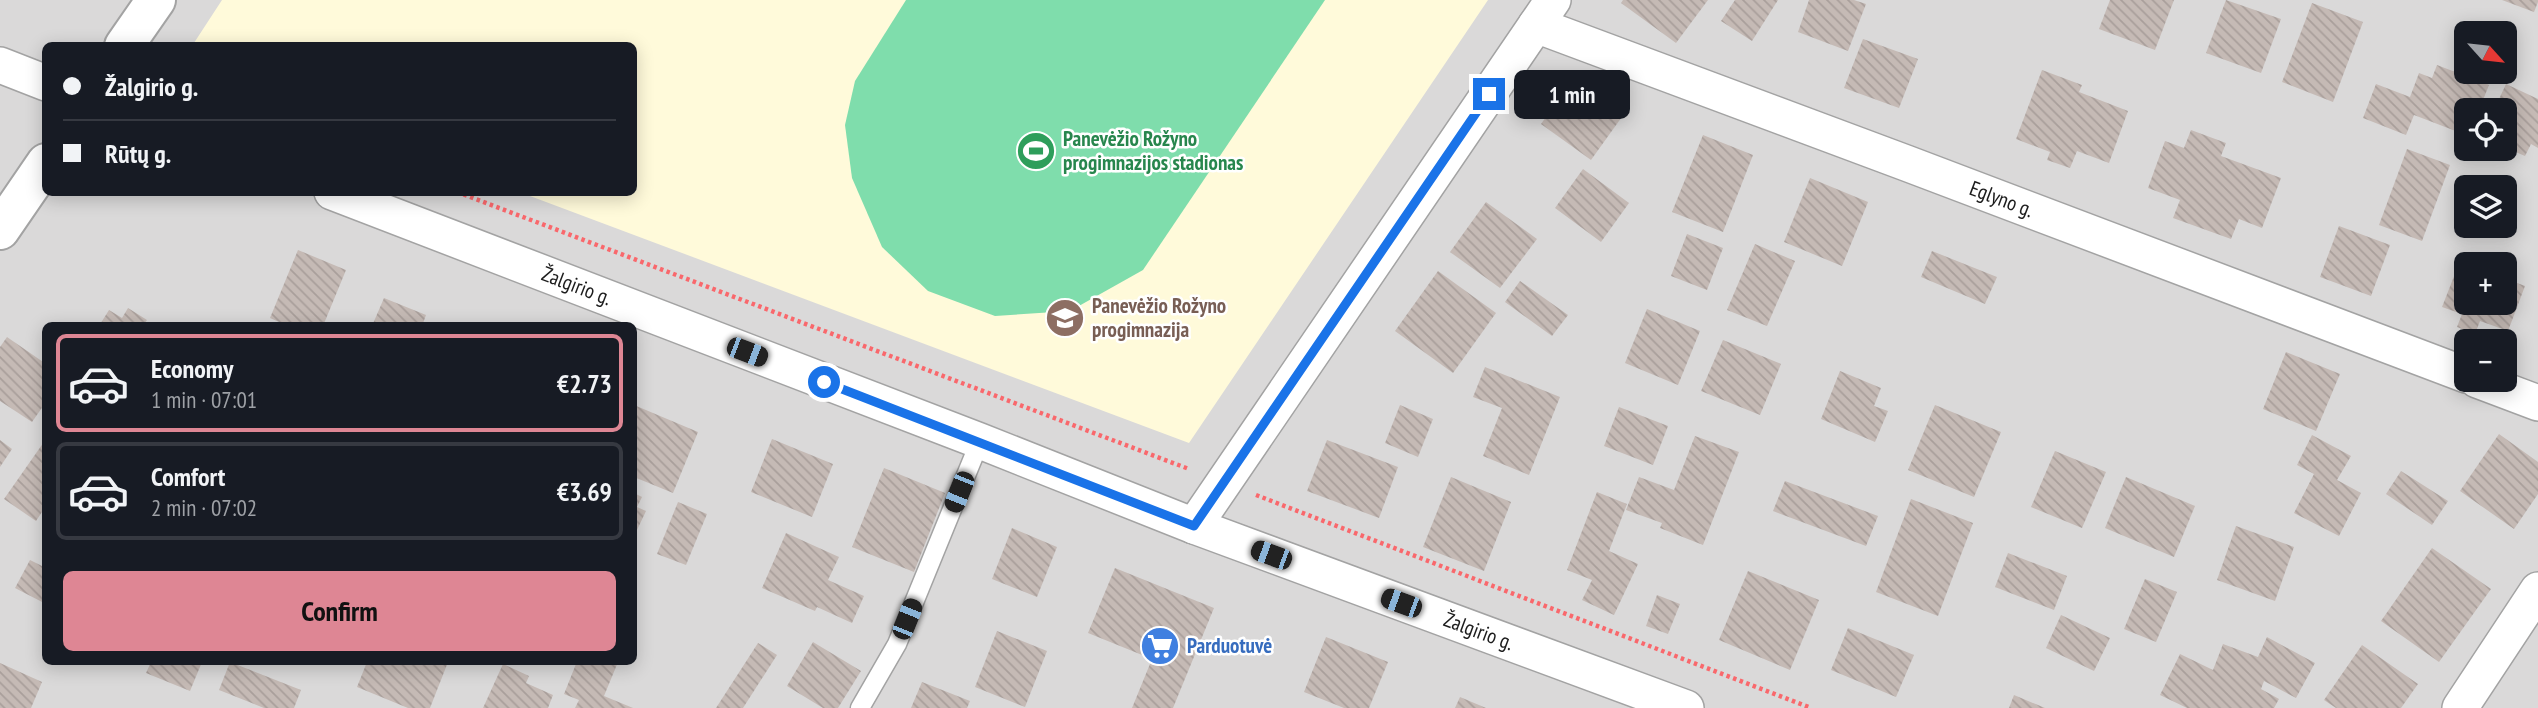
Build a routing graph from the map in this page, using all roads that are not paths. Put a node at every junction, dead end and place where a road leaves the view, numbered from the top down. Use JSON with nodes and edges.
{"nodes":[{"id":1,"x":156,"y":0,"type":"edge"},
{"id":2,"x":1544,"y":13,"type":"edge"},
{"id":3,"x":127,"y":42,"type":"edge"},
{"id":4,"x":0,"y":65,"type":"edge"},
{"id":5,"x":42,"y":81,"type":"edge"},
{"id":6,"x":42,"y":169,"type":"edge"},
{"id":7,"x":342,"y":196,"type":"edge"},
{"id":8,"x":0,"y":230,"type":"edge"},
{"id":9,"x":2454,"y":370,"type":"edge"},
{"id":10,"x":2509,"y":392,"type":"edge"},
{"id":11,"x":2538,"y":403,"type":"edge"},
{"id":12,"x":980,"y":441,"type":"junction"},
{"id":13,"x":1194,"y":526,"type":"junction"},
{"id":14,"x":2538,"y":590,"type":"edge"},
{"id":15,"x":860,"y":708,"type":"edge"},
{"id":16,"x":1686,"y":708,"type":"edge"},
{"id":17,"x":2460,"y":708,"type":"edge"}],
"edges":[{"from":1,"to":3,"type":"street"},
{"from":2,"to":9,"type":"street","name":"Eglyno g."},
{"from":2,"to":13,"type":"street"},
{"from":4,"to":5,"type":"street"},
{"from":6,"to":8,"type":"street"},
{"from":7,"to":12,"type":"street","name":"Žalgirio g."},
{"from":10,"to":11,"type":"street"},
{"from":12,"to":13,"type":"street","name":"Žalgirio g."},
{"from":12,"to":15,"type":"lane"},
{"from":13,"to":16,"type":"street","name":"Žalgirio g."},
{"from":14,"to":17,"type":"street"}]}
